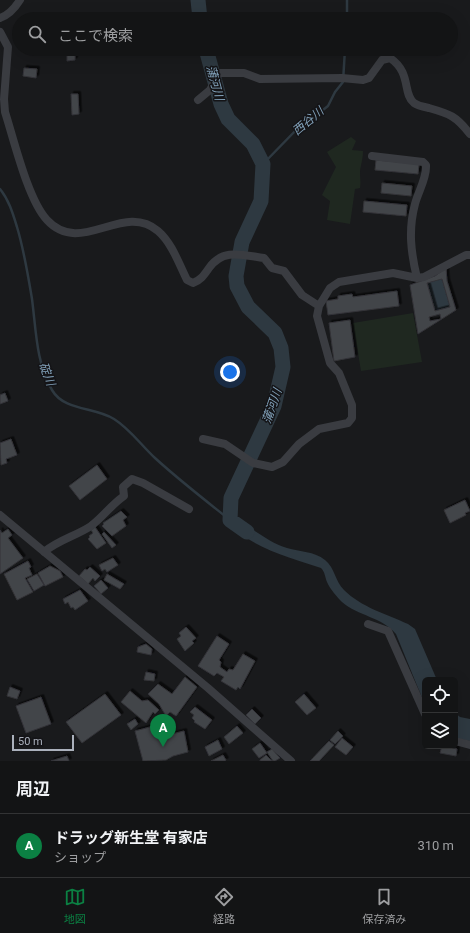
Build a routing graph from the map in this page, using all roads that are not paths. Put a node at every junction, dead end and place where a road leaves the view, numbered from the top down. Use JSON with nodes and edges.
{"nodes":[{"id":1,"x":20,"y":0,"type":"edge"},
{"id":2,"x":0,"y":18,"type":"edge"},
{"id":3,"x":0,"y":32,"type":"edge"},
{"id":4,"x":198,"y":100,"type":"dead end"},
{"id":5,"x":470,"y":134,"type":"edge"},
{"id":6,"x":372,"y":156,"type":"dead end"},
{"id":7,"x":470,"y":255,"type":"edge"},
{"id":8,"x":417,"y":278,"type":"junction"},
{"id":9,"x":318,"y":306,"type":"junction"},
{"id":10,"x":203,"y":439,"type":"dead end"},
{"id":11,"x":189,"y":509,"type":"dead end"},
{"id":12,"x":0,"y":515,"type":"edge"},
{"id":13,"x":44,"y":552,"type":"junction"},
{"id":14,"x":368,"y":624,"type":"dead end"},
{"id":15,"x":425,"y":713,"type":"edge"},
{"id":16,"x":458,"y":742,"type":"edge"},
{"id":17,"x":470,"y":745,"type":"edge"},
{"id":18,"x":291,"y":761,"type":"edge"}],
"edges":[{"from":1,"to":2,"type":"street"},
{"from":3,"to":9,"type":"street"},
{"from":4,"to":5,"type":"street"},
{"from":6,"to":8,"type":"street"},
{"from":7,"to":8,"type":"street"},
{"from":8,"to":9,"type":"street"},
{"from":9,"to":10,"type":"street"},
{"from":11,"to":13,"type":"street"},
{"from":12,"to":13,"type":"street"},
{"from":13,"to":18,"type":"street"},
{"from":14,"to":15,"type":"street"},
{"from":16,"to":17,"type":"street"}]}
